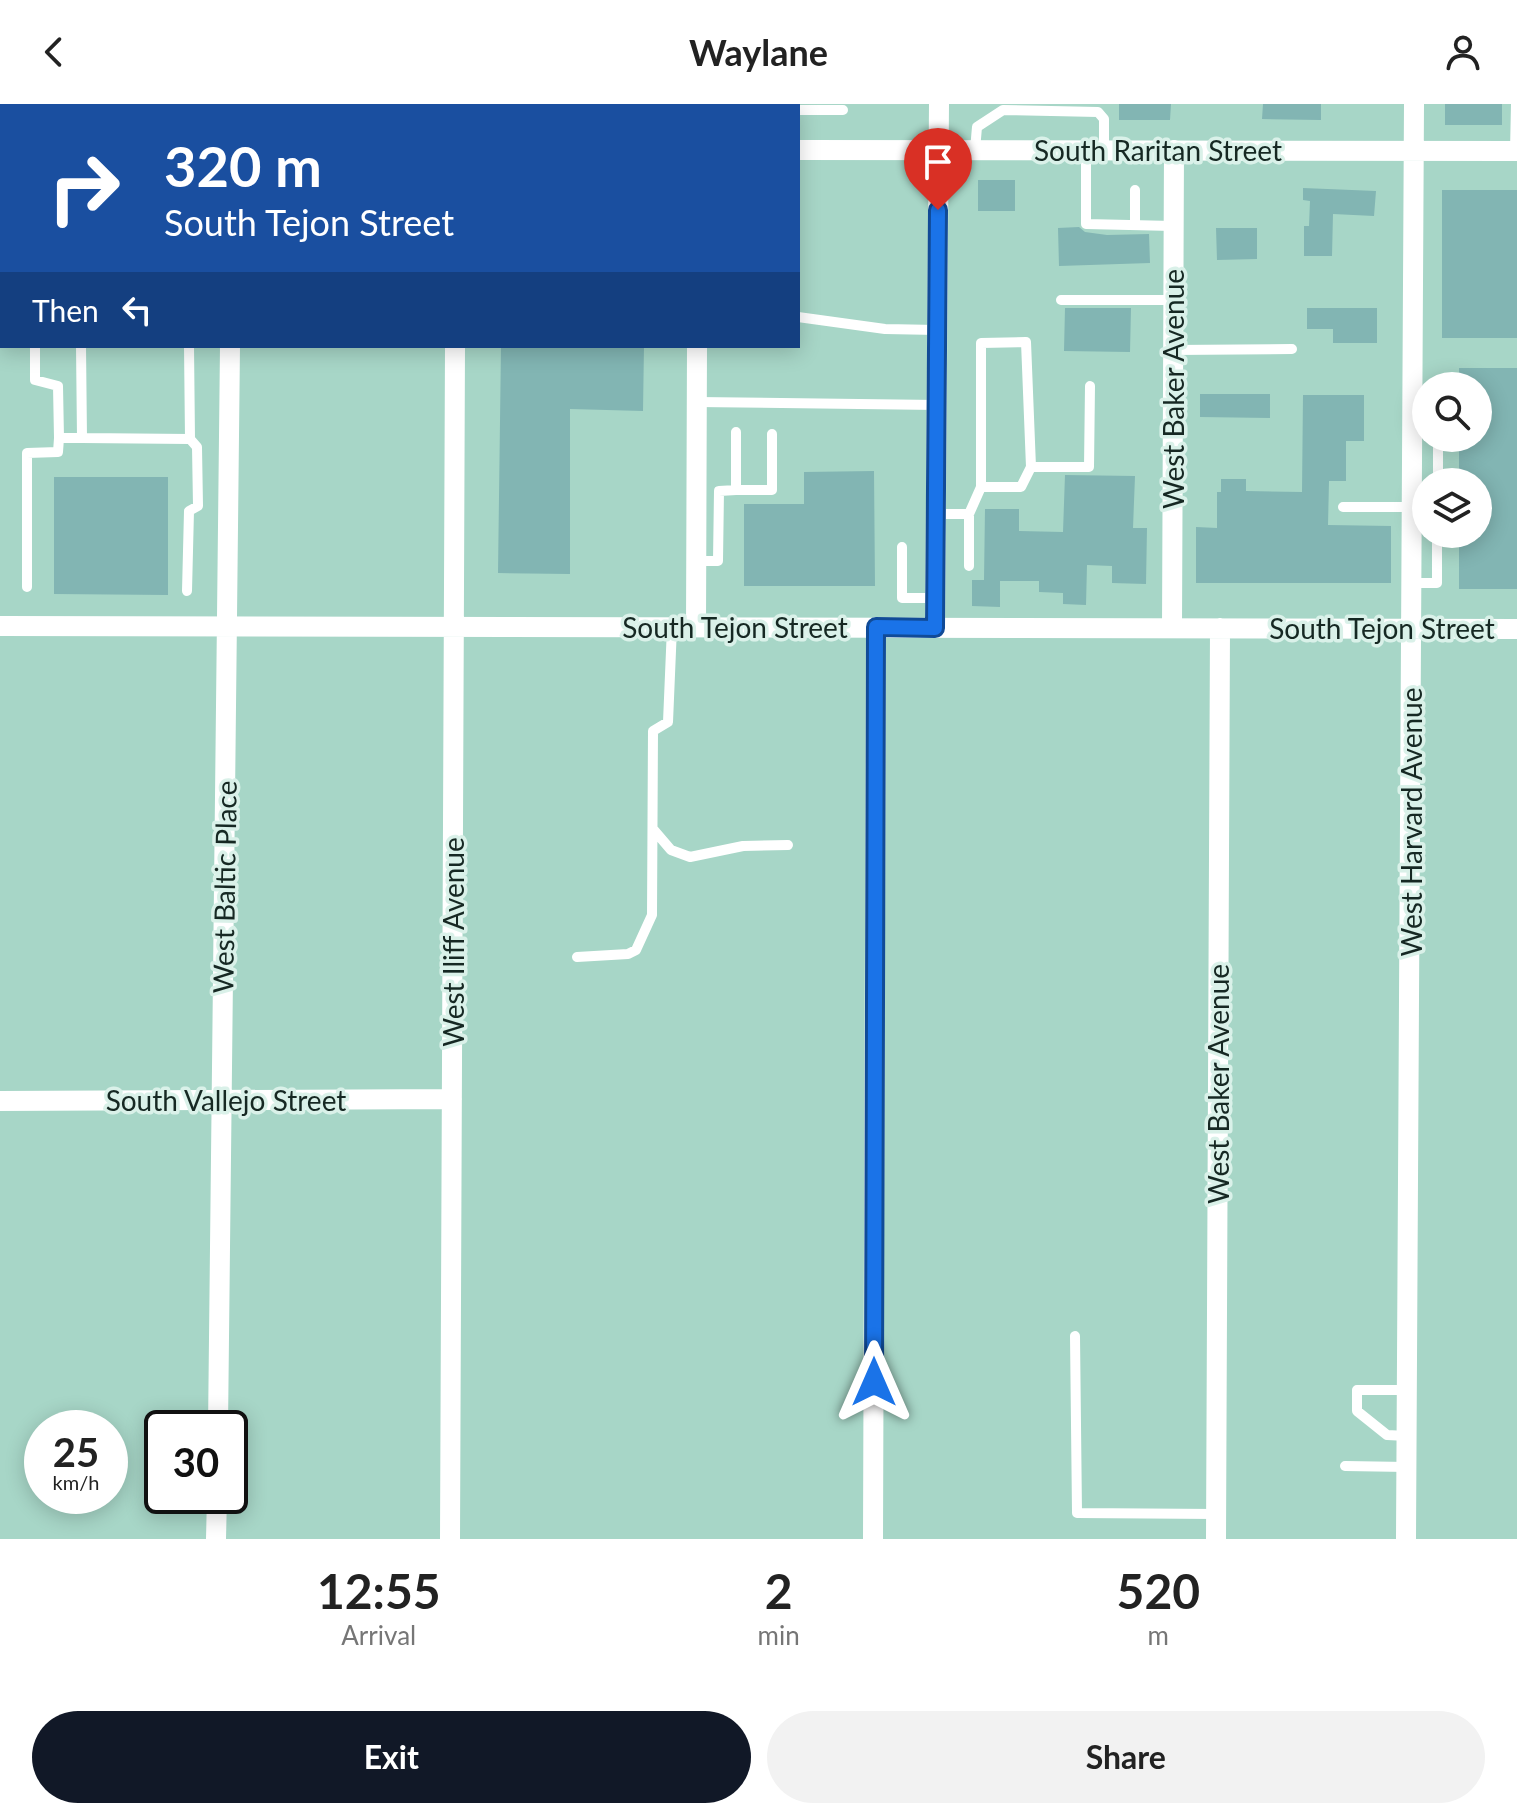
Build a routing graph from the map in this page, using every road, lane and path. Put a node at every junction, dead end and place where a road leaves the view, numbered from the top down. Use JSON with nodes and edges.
{"nodes":[{"id":1,"x":939,"y":104,"type":"edge"},
{"id":2,"x":1414,"y":104,"type":"edge"},
{"id":3,"x":1516,"y":104,"type":"edge"},
{"id":4,"x":800,"y":110,"type":"edge"},
{"id":5,"x":843,"y":110,"type":"dead end"},
{"id":6,"x":800,"y":150,"type":"edge"},
{"id":7,"x":939,"y":150,"type":"junction"},
{"id":8,"x":975,"y":150,"type":"junction"},
{"id":9,"x":1095,"y":150,"type":"junction"},
{"id":10,"x":1174,"y":150,"type":"junction"},
{"id":11,"x":1413,"y":151,"type":"junction"},
{"id":12,"x":1516,"y":151,"type":"edge"},
{"id":13,"x":1135,"y":190,"type":"dead end"},
{"id":14,"x":1135,"y":223,"type":"junction"},
{"id":15,"x":1173,"y":226,"type":"junction"},
{"id":16,"x":1061,"y":300,"type":"dead end"},
{"id":17,"x":1173,"y":300,"type":"junction"},
{"id":18,"x":800,"y":317,"type":"edge"},
{"id":19,"x":937,"y":330,"type":"junction"},
{"id":20,"x":35,"y":348,"type":"edge"},
{"id":21,"x":81,"y":348,"type":"edge"},
{"id":22,"x":189,"y":348,"type":"edge"},
{"id":23,"x":230,"y":348,"type":"edge"},
{"id":24,"x":455,"y":348,"type":"edge"},
{"id":25,"x":697,"y":348,"type":"edge"},
{"id":26,"x":1292,"y":349,"type":"dead end"},
{"id":27,"x":1173,"y":350,"type":"junction"},
{"id":28,"x":1090,"y":386,"type":"dead end"},
{"id":29,"x":697,"y":402,"type":"junction"},
{"id":30,"x":937,"y":405,"type":"junction"},
{"id":31,"x":736,"y":432,"type":"dead end"},
{"id":32,"x":772,"y":434,"type":"dead end"},
{"id":33,"x":59,"y":438,"type":"junction"},
{"id":34,"x":82,"y":438,"type":"junction"},
{"id":35,"x":190,"y":439,"type":"junction"},
{"id":36,"x":1438,"y":452,"type":"edge"},
{"id":37,"x":1412,"y":460,"type":"junction"},
{"id":38,"x":1438,"y":460,"type":"junction"},
{"id":39,"x":1031,"y":467,"type":"junction"},
{"id":40,"x":1412,"y":468,"type":"edge"},
{"id":41,"x":1438,"y":468,"type":"edge"},
{"id":42,"x":981,"y":487,"type":"junction"},
{"id":43,"x":736,"y":490,"type":"junction"},
{"id":44,"x":696,"y":491,"type":"junction"},
{"id":45,"x":719,"y":491,"type":"junction"},
{"id":46,"x":1343,"y":507,"type":"dead end"},
{"id":47,"x":1412,"y":507,"type":"edge"},
{"id":48,"x":936,"y":514,"type":"junction"},
{"id":49,"x":969,"y":514,"type":"junction"},
{"id":50,"x":902,"y":547,"type":"dead end"},
{"id":51,"x":1412,"y":548,"type":"edge"},
{"id":52,"x":1437,"y":548,"type":"edge"},
{"id":53,"x":696,"y":561,"type":"junction"},
{"id":54,"x":969,"y":566,"type":"dead end"},
{"id":55,"x":1412,"y":583,"type":"junction"},
{"id":56,"x":27,"y":587,"type":"dead end"},
{"id":57,"x":187,"y":591,"type":"dead end"},
{"id":58,"x":935,"y":598,"type":"junction"},
{"id":59,"x":0,"y":626,"type":"edge"},
{"id":60,"x":227,"y":626,"type":"junction"},
{"id":61,"x":454,"y":627,"type":"junction"},
{"id":62,"x":672,"y":627,"type":"junction"},
{"id":63,"x":696,"y":627,"type":"junction"},
{"id":64,"x":876,"y":627,"type":"junction"},
{"id":65,"x":935,"y":628,"type":"junction"},
{"id":66,"x":1172,"y":628,"type":"junction"},
{"id":67,"x":1220,"y":628,"type":"junction"},
{"id":68,"x":1412,"y":629,"type":"junction"},
{"id":69,"x":1517,"y":629,"type":"edge"},
{"id":70,"x":653,"y":829,"type":"junction"},
{"id":71,"x":788,"y":845,"type":"dead end"},
{"id":72,"x":577,"y":957,"type":"dead end"},
{"id":73,"x":452,"y":1099,"type":"junction"},
{"id":74,"x":222,"y":1100,"type":"junction"},
{"id":75,"x":0,"y":1101,"type":"edge"},
{"id":76,"x":1075,"y":1336,"type":"dead end"},
{"id":77,"x":1407,"y":1390,"type":"junction"},
{"id":78,"x":218,"y":1410,"type":"edge"},
{"id":79,"x":1407,"y":1436,"type":"junction"},
{"id":80,"x":1345,"y":1466,"type":"dead end"},
{"id":81,"x":1407,"y":1467,"type":"junction"},
{"id":82,"x":217,"y":1514,"type":"edge"},
{"id":83,"x":1216,"y":1514,"type":"junction"},
{"id":84,"x":216,"y":1539,"type":"edge"},
{"id":85,"x":450,"y":1539,"type":"edge"},
{"id":86,"x":873,"y":1539,"type":"edge"},
{"id":87,"x":1216,"y":1539,"type":"edge"},
{"id":88,"x":1406,"y":1539,"type":"edge"}],
"edges":[{"from":1,"to":7,"type":"street"},
{"from":2,"to":11,"type":"street","name":"West Harvard Avenue"},
{"from":3,"to":12,"type":"lane"},
{"from":4,"to":5,"type":"lane"},
{"from":6,"to":7,"type":"street","name":"South Raritan Street"},
{"from":7,"to":8,"type":"street","name":"South Raritan Street"},
{"from":7,"to":19,"type":"street"},
{"from":8,"to":9,"type":"street","name":"South Raritan Street"},
{"from":8,"to":9,"type":"lane"},
{"from":9,"to":10,"type":"street","name":"South Raritan Street"},
{"from":9,"to":14,"type":"lane"},
{"from":10,"to":11,"type":"street","name":"South Raritan Street"},
{"from":10,"to":15,"type":"street","name":"West Baker Avenue"},
{"from":11,"to":12,"type":"street","name":"South Raritan Street"},
{"from":11,"to":37,"type":"street","name":"West Harvard Avenue"},
{"from":13,"to":14,"type":"lane"},
{"from":14,"to":15,"type":"lane"},
{"from":15,"to":17,"type":"street","name":"West Baker Avenue"},
{"from":16,"to":17,"type":"lane"},
{"from":17,"to":27,"type":"street","name":"West Baker Avenue"},
{"from":18,"to":19,"type":"lane"},
{"from":19,"to":30,"type":"street"},
{"from":20,"to":33,"type":"lane"},
{"from":21,"to":34,"type":"lane"},
{"from":22,"to":35,"type":"lane"},
{"from":23,"to":60,"type":"street","name":"West Baltic Place"},
{"from":24,"to":61,"type":"street","name":"West Iliff Avenue"},
{"from":25,"to":29,"type":"street"},
{"from":26,"to":27,"type":"lane"},
{"from":27,"to":66,"type":"street","name":"West Baker Avenue"},
{"from":28,"to":39,"type":"lane"},
{"from":29,"to":30,"type":"lane"},
{"from":29,"to":44,"type":"street"},
{"from":30,"to":48,"type":"street"},
{"from":31,"to":43,"type":"lane"},
{"from":32,"to":43,"type":"lane"},
{"from":33,"to":34,"type":"lane"},
{"from":33,"to":56,"type":"lane"},
{"from":34,"to":35,"type":"lane"},
{"from":35,"to":57,"type":"lane"},
{"from":36,"to":38,"type":"lane"},
{"from":37,"to":38,"type":"lane"},
{"from":37,"to":40,"type":"street","name":"West Harvard Avenue"},
{"from":38,"to":41,"type":"lane"},
{"from":39,"to":42,"type":"lane"},
{"from":39,"to":42,"type":"lane"},
{"from":42,"to":49,"type":"lane"},
{"from":43,"to":45,"type":"lane"},
{"from":44,"to":45,"type":"lane"},
{"from":44,"to":53,"type":"street"},
{"from":45,"to":53,"type":"lane"},
{"from":46,"to":47,"type":"lane"},
{"from":48,"to":49,"type":"lane"},
{"from":48,"to":58,"type":"street"},
{"from":49,"to":54,"type":"lane"},
{"from":50,"to":58,"type":"lane"},
{"from":51,"to":55,"type":"street","name":"West Harvard Avenue"},
{"from":52,"to":55,"type":"lane"},
{"from":53,"to":63,"type":"street"},
{"from":55,"to":68,"type":"street","name":"West Harvard Avenue"},
{"from":58,"to":65,"type":"street"},
{"from":59,"to":60,"type":"street","name":"South Tejon Street"},
{"from":60,"to":61,"type":"street","name":"South Tejon Street"},
{"from":60,"to":74,"type":"street","name":"West Baltic Place"},
{"from":61,"to":62,"type":"street","name":"South Tejon Street"},
{"from":61,"to":73,"type":"street","name":"West Iliff Avenue"},
{"from":62,"to":63,"type":"street","name":"South Tejon Street"},
{"from":62,"to":70,"type":"lane"},
{"from":63,"to":64,"type":"street","name":"South Tejon Street"},
{"from":64,"to":65,"type":"street","name":"South Tejon Street"},
{"from":64,"to":86,"type":"street"},
{"from":65,"to":66,"type":"street","name":"South Tejon Street"},
{"from":66,"to":67,"type":"street","name":"South Tejon Street"},
{"from":67,"to":68,"type":"street","name":"South Tejon Street"},
{"from":67,"to":83,"type":"street","name":"West Baker Avenue"},
{"from":68,"to":69,"type":"street","name":"South Tejon Street"},
{"from":68,"to":77,"type":"street","name":"West Harvard Avenue"},
{"from":70,"to":71,"type":"lane"},
{"from":70,"to":72,"type":"lane"},
{"from":73,"to":74,"type":"street","name":"South Vallejo Street"},
{"from":73,"to":85,"type":"street","name":"West Iliff Avenue"},
{"from":74,"to":75,"type":"street","name":"South Vallejo Street"},
{"from":74,"to":78,"type":"street","name":"West Baltic Place"},
{"from":76,"to":83,"type":"lane"},
{"from":77,"to":79,"type":"street","name":"West Harvard Avenue"},
{"from":77,"to":79,"type":"lane"},
{"from":79,"to":81,"type":"street","name":"West Harvard Avenue"},
{"from":80,"to":81,"type":"lane"},
{"from":81,"to":88,"type":"street","name":"West Harvard Avenue"},
{"from":82,"to":84,"type":"street"},
{"from":83,"to":87,"type":"street","name":"West Baker Avenue"}]}
